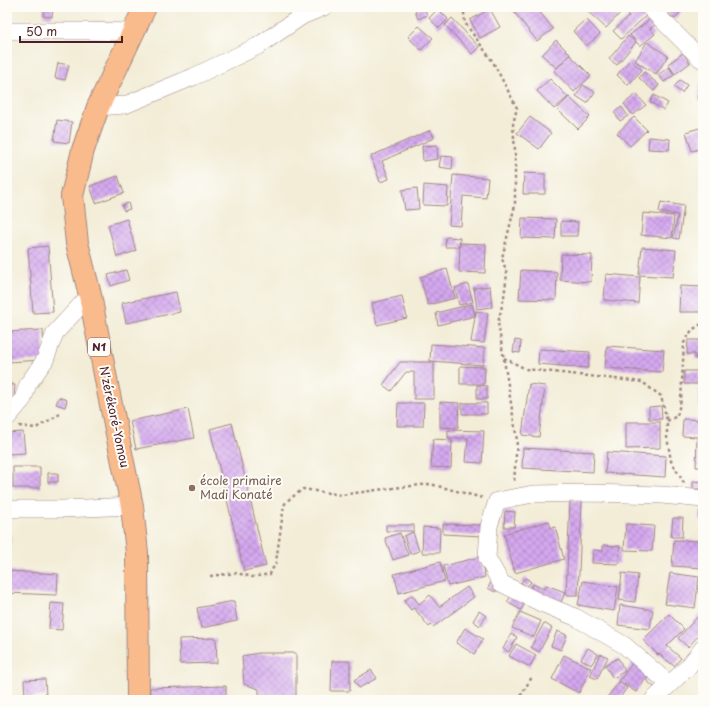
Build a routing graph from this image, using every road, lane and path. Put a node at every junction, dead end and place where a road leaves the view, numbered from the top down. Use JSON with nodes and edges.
{"nodes":[{"id":1,"x":145,"y":7,"type":"edge"},
{"id":2,"x":324,"y":7,"type":"edge"},
{"id":3,"x":460,"y":7,"type":"edge"},
{"id":4,"x":649,"y":7,"type":"edge"},
{"id":5,"x":7,"y":31,"type":"edge"},
{"id":6,"x":132,"y":32,"type":"junction"},
{"id":7,"x":701,"y":59,"type":"dead end"},
{"id":8,"x":98,"y":108,"type":"junction"},
{"id":9,"x":90,"y":295,"type":"junction"},
{"id":10,"x":703,"y":323,"type":"edge"},
{"id":11,"x":504,"y":358,"type":"junction"},
{"id":12,"x":60,"y":414,"type":"dead end"},
{"id":13,"x":667,"y":421,"type":"junction"},
{"id":14,"x":11,"y":422,"type":"edge"},
{"id":15,"x":698,"y":498,"type":"edge"},
{"id":16,"x":506,"y":500,"type":"junction"},
{"id":17,"x":132,"y":506,"type":"junction"},
{"id":18,"x":7,"y":510,"type":"edge"},
{"id":19,"x":210,"y":576,"type":"dead end"},
{"id":20,"x":703,"y":648,"type":"edge"},
{"id":21,"x":532,"y":677,"type":"dead end"},
{"id":22,"x":669,"y":684,"type":"junction"},
{"id":23,"x":138,"y":700,"type":"edge"},
{"id":24,"x":516,"y":700,"type":"edge"},
{"id":25,"x":653,"y":700,"type":"edge"}],
"edges":[{"from":1,"to":6,"type":"highway","name":"N'zérékoré-Yomou","number":"N1"},
{"from":2,"to":8,"type":"street"},
{"from":3,"to":11,"type":"path"},
{"from":4,"to":7,"type":"street"},
{"from":5,"to":6,"type":"street"},
{"from":6,"to":8,"type":"highway","name":"N'zérékoré-Yomou","number":"N1"},
{"from":8,"to":9,"type":"highway","name":"N'zérékoré-Yomou","number":"N1"},
{"from":9,"to":14,"type":"street"},
{"from":9,"to":17,"type":"highway","name":"N'zérékoré-Yomou","number":"N1"},
{"from":10,"to":13,"type":"path"},
{"from":11,"to":13,"type":"path"},
{"from":11,"to":16,"type":"path"},
{"from":12,"to":14,"type":"path"},
{"from":13,"to":15,"type":"path"},
{"from":15,"to":16,"type":"street"},
{"from":16,"to":19,"type":"path"},
{"from":16,"to":22,"type":"street"},
{"from":17,"to":18,"type":"street"},
{"from":17,"to":23,"type":"highway","name":"N'zérékoré-Yomou","number":"N1"},
{"from":20,"to":22,"type":"street"},
{"from":21,"to":24,"type":"path"},
{"from":22,"to":25,"type":"street"}]}
